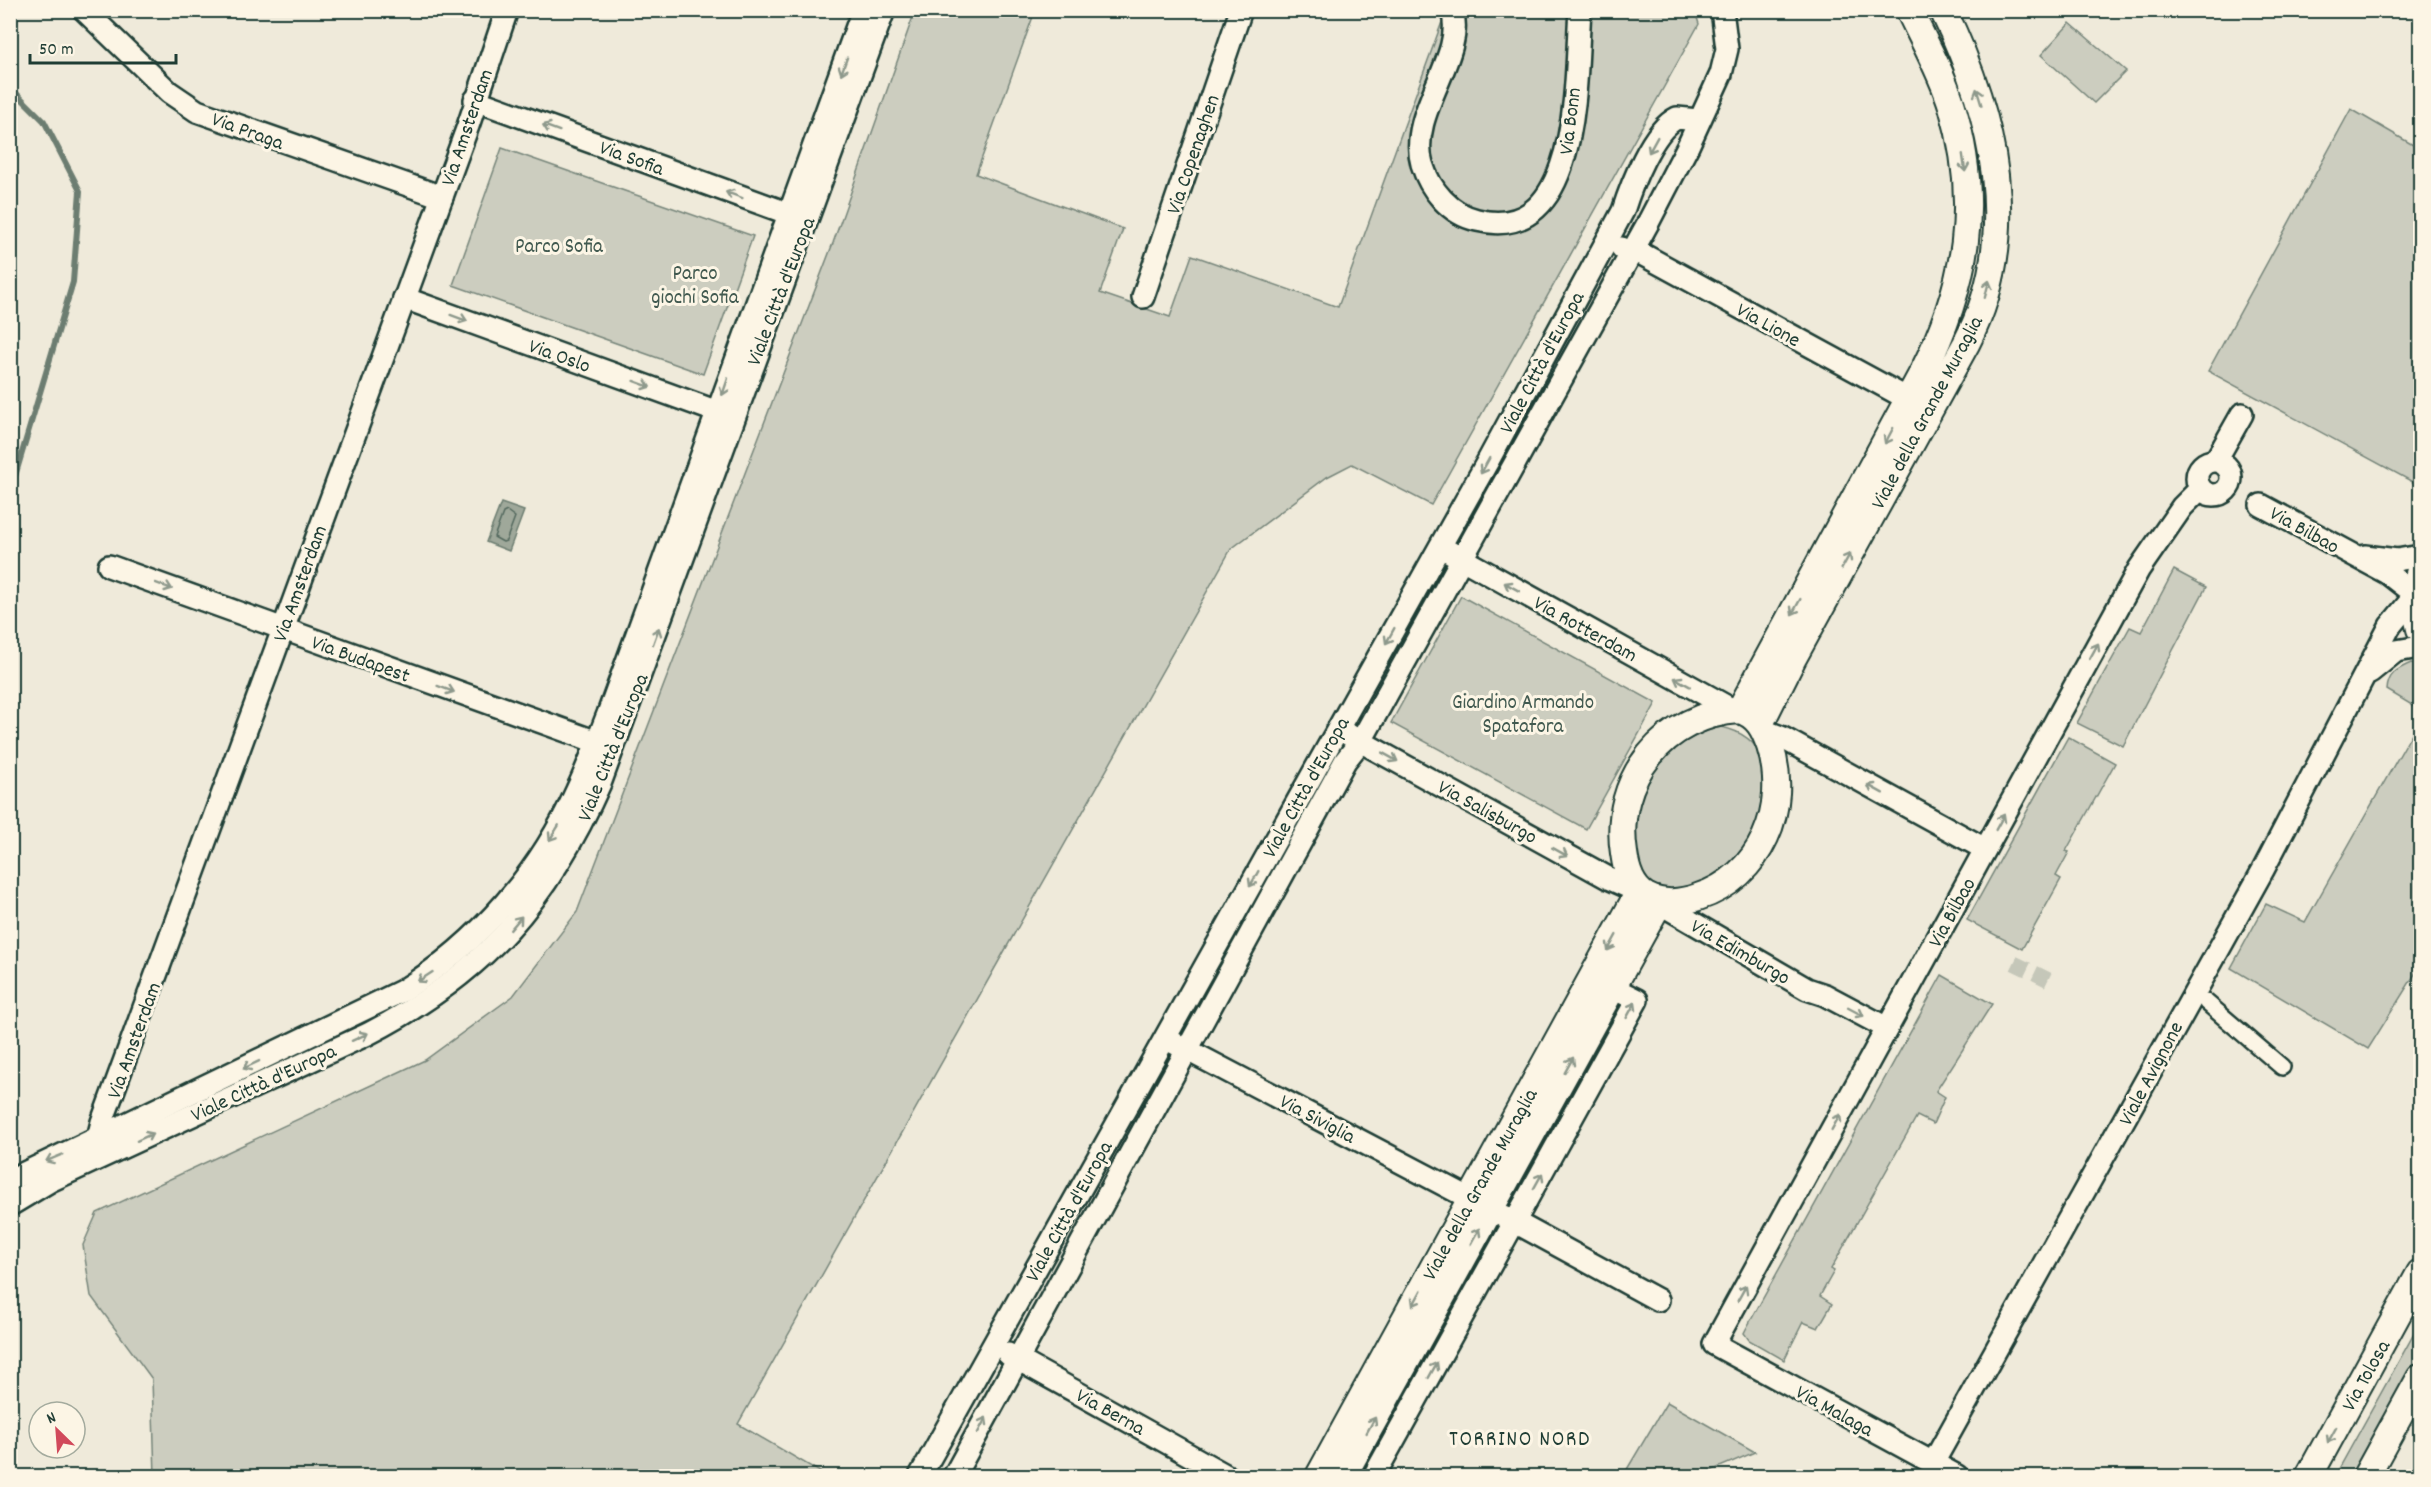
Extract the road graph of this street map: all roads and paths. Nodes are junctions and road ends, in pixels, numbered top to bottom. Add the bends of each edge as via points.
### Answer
1 (84, 10) edge
2 (507, 10) edge
3 (863, 10) edge
4 (884, 10) edge
5 (1241, 10) edge
6 (1452, 10) edge
7 (1580, 10) edge
8 (1722, 10) edge
9 (1909, 10) edge
10 (1943, 10) edge
11 (475, 100) junction
12 (1698, 120) junction
13 (442, 197) junction
14 (798, 217) junction
15 (1609, 236) junction
16 (1630, 255) junction
17 (1143, 297) dead end
18 (404, 298) junction
19 (1908, 399) junction
20 (725, 414) junction
21 (2242, 414) dead end
22 (2216, 460) junction
23 (2200, 489) junction
24 (2261, 505) dead end
25 (1440, 546) junction
26 (2349, 554) junction
27 (2421, 556) edge
28 (1461, 558) junction
29 (109, 566) dead end
30 (2421, 570) edge
31 (2413, 596) junction
32 (282, 629) junction
33 (2421, 629) edge
34 (2421, 647) edge
35 (2361, 681) junction
36 (1749, 719) junction
37 (1338, 729) junction
38 (1361, 741) junction
39 (605, 745) junction
40 (1985, 849) junction
41 (1649, 897) junction
42 (1611, 987) junction
43 (2206, 1002) dead end
44 (1887, 1028) junction
45 (1164, 1037) junction
46 (1186, 1049) junction
47 (2282, 1067) dead end
48 (102, 1147) junction
49 (10, 1180) edge
50 (1481, 1204) junction
51 (10, 1205) edge
52 (1516, 1222) junction
53 (2421, 1273) edge
54 (1658, 1300) dead end
55 (1714, 1344) joint
56 (993, 1347) junction
57 (1018, 1360) junction
58 (2421, 1378) edge
59 (1933, 1463) junction
60 (920, 1476) edge
61 (954, 1476) edge
62 (1227, 1476) edge
63 (1319, 1476) edge
64 (1343, 1476) edge
65 (1374, 1476) edge
66 (1957, 1476) edge
67 (2308, 1476) edge
68 (2366, 1476) edge

1 - 13 street, Via Praga via 169,92 197,111
2 - 11 street, Via Amsterdam
3 -> 14 street, Viale Città d'Europa
4 - 14 street, Viale Città d'Europa
5 - 17 street, Via Copenaghen
6 - 7 street, Via Bonn via 1455,24 1451,45 1420,133 1422,163 1434,189 1446,203 1472,219 1497,222 1517,218 1533,209 1561,170 1570,133
8 - 12 street, Viale Città d'Europa via 1726,56
9 -> 19 street, Viale della Grande Muraglia via 1952,106 1964,162 1967,202 1963,257 1952,307
36 -> 10 street, Viale della Grande Muraglia via 1792,658 1966,344 1986,292 1996,229 1994,160 1978,91
11 - 13 street, Via Amsterdam
14 -> 11 street, Via Sofia
12 -> 15 street, Viale Città d'Europa via 1677,118 1660,132
12 - 16 street, Viale Città d'Europa
13 - 18 street, Via Amsterdam
14 - 20 street, Viale Città d'Europa
15 - 16 street
15 -> 25 street, Viale Città d'Europa
16 - 19 street, Via Lione via 1640,253
16 - 28 street, Viale Città d'Europa
18 -> 20 street, Via Oslo
18 - 32 street, Via Amsterdam
19 -> 36 street, Viale della Grande Muraglia
20 - 39 street, Viale Città d'Europa via 650,652
21 - 22 street
22 - 23 street via 2199,470 2196,476
22 - 23 street via 2231,473 2229,487 2219,495 2205,494
40 -> 23 street, Via Bilbao via 2139,569 2171,522
24 - 26 street, Via Bilbao
25 - 28 street, Via Rotterdam
25 -> 37 street, Viale Città d'Europa
26 - 27 street, Via Bilbao via 2397,560
26 - 31 street, Via Bilbao via 2387,573
36 -> 28 street, Via Rotterdam
28 - 38 street, Viale Città d'Europa
29 -> 32 street, Via Budapest
30 - 31 street
31 - 33 street
31 - 35 street, Viale Avignone via 2390,626
32 -> 39 street, Via Budapest
32 - 48 street, Via Amsterdam
34 - 35 street, Viale Avignone via 2391,654
35 - 59 street, Viale Avignone via 2263,870
40 -> 36 street
36 - 41 street via 1708,716 1674,732 1647,757 1634,778 1624,804 1625,862
36 - 41 street via 1774,758 1778,787 1772,822 1760,848 1742,871 1720,887 1692,899
37 - 38 street, Via Salisburgo
37 -> 45 street, Viale Città d'Europa
38 -> 41 street, Via Salisburgo
38 - 46 street, Viale Città d'Europa via 1345,761
39 - 48 street, Viale Città d'Europa via 538,858 490,921 452,957 385,1001
40 - 44 street, Via Bilbao
41 - 42 street, Viale della Grande Muraglia
41 -> 44 street, Via Edimburgo via 1807,989
41 -> 50 street, Viale della Grande Muraglia
50 -> 42 street, Viale della Grande Muraglia
52 -> 42 street via 1637,1000
43 - 47 street
55 -> 44 street, Via Bilbao
45 - 46 street, Via Siviglia
45 - 56 street, Viale Città d'Europa
46 - 50 street, Via Siviglia
46 - 57 street, Viale Città d'Europa
48 -> 49 street, Viale Città d'Europa
48 - 51 street, Viale Città d'Europa
50 - 52 street, Via Siviglia
50 -> 63 street, Viale della Grande Muraglia
64 -> 50 street, Viale della Grande Muraglia
52 - 54 street, Via Siviglia
65 -> 52 street
53 -> 67 street, Via Tolosa
55 - 59 street, Via Malaga
56 - 57 street, Via Berna
56 - 60 street, Viale Città d'Europa
61 -> 57 street, Viale Città d'Europa
57 - 62 street, Via Berna
58 - 68 street
59 - 66 street, Via Malaga

